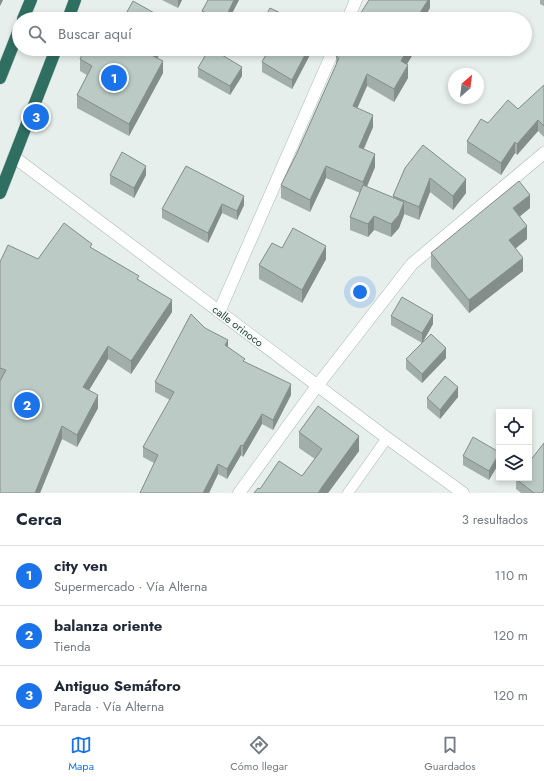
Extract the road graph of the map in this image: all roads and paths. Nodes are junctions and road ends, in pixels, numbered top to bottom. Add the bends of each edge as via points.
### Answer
1 (31, 0) edge
2 (75, 0) edge
3 (356, 0) edge
4 (26, 12) edge
5 (71, 12) edge
6 (351, 12) edge
7 (12, 48) edge
8 (53, 56) edge
9 (331, 56) edge
10 (0, 78) edge
11 (544, 153) edge
12 (14, 158) junction
13 (0, 193) edge
14 (218, 312) junction
15 (317, 386) junction
16 (387, 438) junction
17 (239, 493) edge
18 (348, 493) edge
19 (463, 493) edge

1 - 4 highway
2 - 5 highway
3 - 6 street
7 - 10 highway
8 - 12 highway
9 - 14 street
11 - 15 street via 412,264
12 - 13 highway
12 - 14 street, calle orinoco
14 - 15 street, calle orinoco
15 - 16 street, calle orinoco
15 - 17 street
16 - 18 lane
16 - 19 street, calle orinoco

